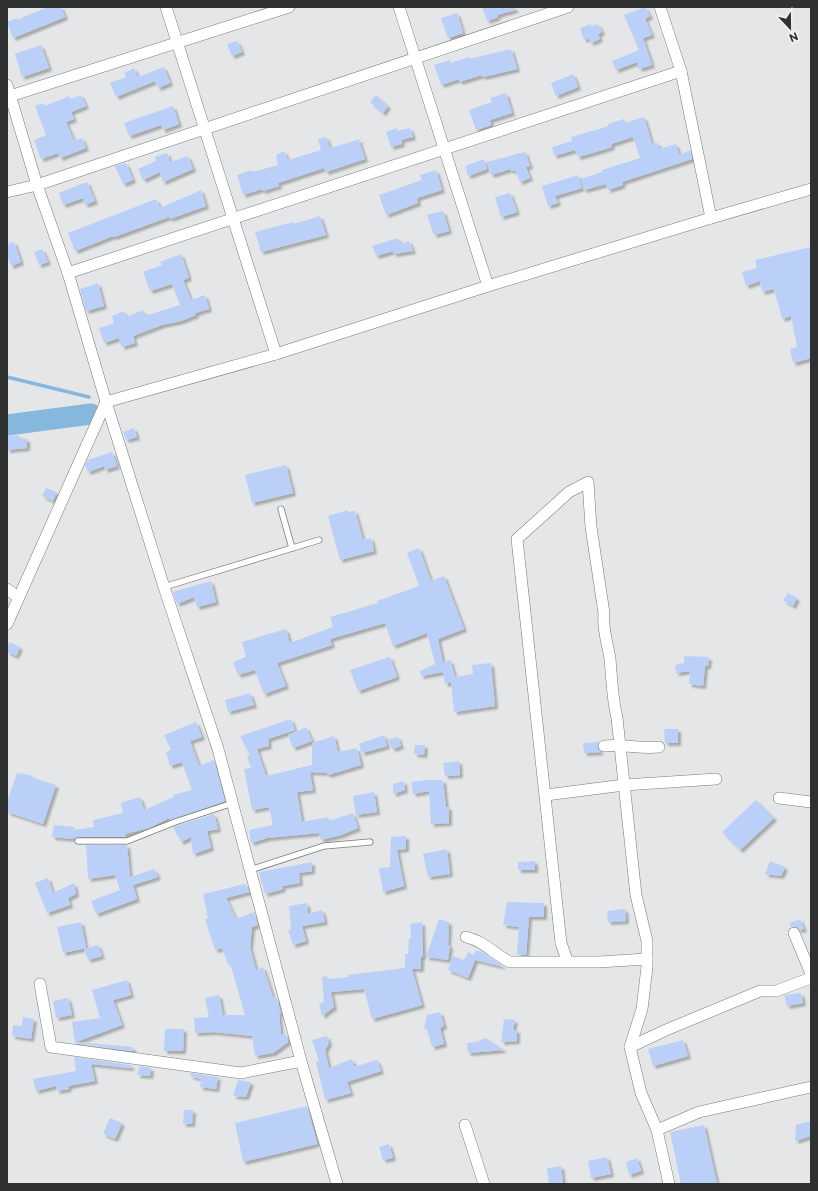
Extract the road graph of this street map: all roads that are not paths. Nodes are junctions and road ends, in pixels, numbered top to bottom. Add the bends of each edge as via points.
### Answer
1 (166, 7) edge
2 (289, 7) edge
3 (399, 7) edge
4 (568, 7) edge
5 (660, 7) edge
6 (177, 42) junction
7 (416, 58) junction
8 (681, 71) junction
9 (8, 93) edge
10 (205, 129) junction
11 (445, 150) junction
12 (37, 185) junction
13 (811, 190) edge
14 (7, 192) edge
15 (711, 218) junction
16 (234, 219) junction
17 (68, 273) junction
18 (488, 286) junction
19 (276, 354) junction
20 (106, 402) junction
21 (281, 509) dead end
22 (319, 540) dead end
23 (292, 548) junction
24 (164, 586) junction
25 (7, 589) edge
26 (18, 597) junction
27 (7, 624) edge
28 (619, 744) junction
29 (604, 746) dead end
30 (659, 748) dead end
31 (716, 779) dead end
32 (624, 785) junction
33 (546, 795) junction
34 (779, 798) dead end
35 (811, 802) edge
36 (233, 803) junction
37 (78, 841) dead end
38 (370, 842) dead end
39 (250, 870) junction
40 (794, 933) dead end
41 (466, 937) dead end
42 (647, 959) junction
43 (568, 960) junction
44 (811, 974) edge
45 (811, 978) edge
46 (40, 984) dead end
47 (630, 1047) junction
48 (301, 1061) junction
49 (811, 1087) edge
50 (466, 1125) dead end
51 (657, 1130) junction
52 (337, 1184) edge
53 (484, 1184) edge
54 (669, 1184) edge

1 - 6 street
2 - 6 street
3 - 7 street
4 - 7 street
5 - 8 street
6 - 9 street
6 - 10 street
7 - 10 street
7 - 11 street
8 - 11 street
8 - 15 street
9 - 12 street
10 - 12 street
10 - 16 street
11 - 16 street
11 - 18 street
12 - 14 street
12 - 17 street
13 - 15 street
15 - 18 street
16 - 17 street
16 - 19 street
17 - 20 street
18 - 19 street
19 - 20 street
20 - 24 street
20 - 26 street
21 - 23 lane
22 - 23 lane
23 - 24 lane
24 - 36 street via 218,749
25 - 26 street
26 - 27 street
28 - 29 street
28 - 30 street
28 - 32 street
28 - 33 street via 617,718 612,699 610,658 591,527 588,482 569,492 517,539
31 - 32 street
32 - 33 street
32 - 42 street via 636,895 647,940
33 - 43 street via 562,943
34 - 35 street
36 - 37 lane via 127,841
36 - 39 street
38 - 39 lane via 324,846
39 - 48 street
40 - 44 street
41 - 43 street via 478,940 510,962
42 - 43 street via 599,962
42 - 47 street via 642,1010
45 - 47 street via 776,991 760,991
46 - 48 street via 51,1047 240,1072
47 - 51 street via 641,1093
48 - 52 street
49 - 51 street via 699,1112
50 - 53 street
51 - 54 street

